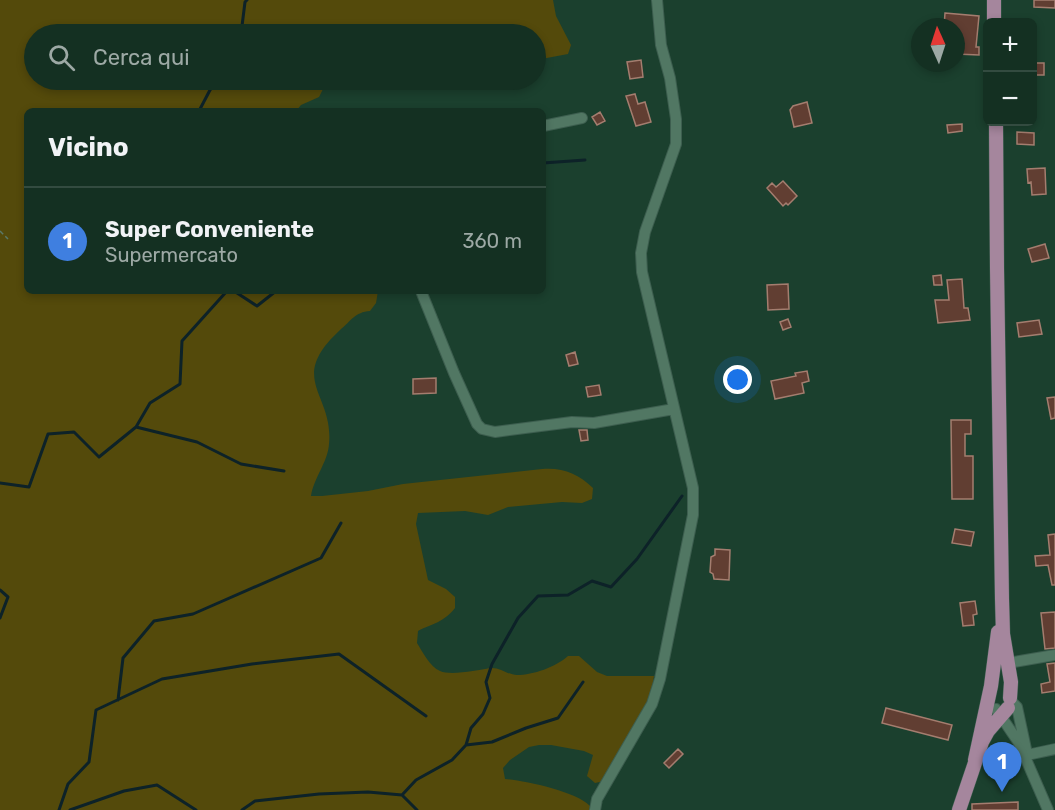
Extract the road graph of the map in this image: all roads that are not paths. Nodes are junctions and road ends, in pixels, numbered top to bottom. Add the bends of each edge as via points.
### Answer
1 (657, 0) edge
2 (994, 0) edge
3 (994, 18) edge
4 (582, 118) dead end
5 (546, 125) edge
6 (996, 126) edge
7 (422, 294) edge
8 (674, 409) junction
9 (1002, 599) junction
10 (1055, 655) edge
11 (1008, 663) junction
12 (1001, 705) junction
13 (1055, 749) edge
14 (1028, 759) junction
15 (975, 760) junction
16 (595, 810) edge
17 (959, 810) edge
18 (1048, 810) edge

1 - 8 street via 661,45 676,118 676,144 641,253
2 - 3 main road
4 - 5 street
6 - 9 main road
7 - 8 street via 482,429 495,432 594,423
8 - 16 street via 693,488 693,515 652,704 597,799
9 - 11 main road
9 - 12 main road
10 - 11 street
11 - 12 main road via 1011,682
12 - 14 street
12 - 14 street
12 - 15 main road
12 - 15 main road
13 - 14 street
14 - 18 street
15 - 17 main road

